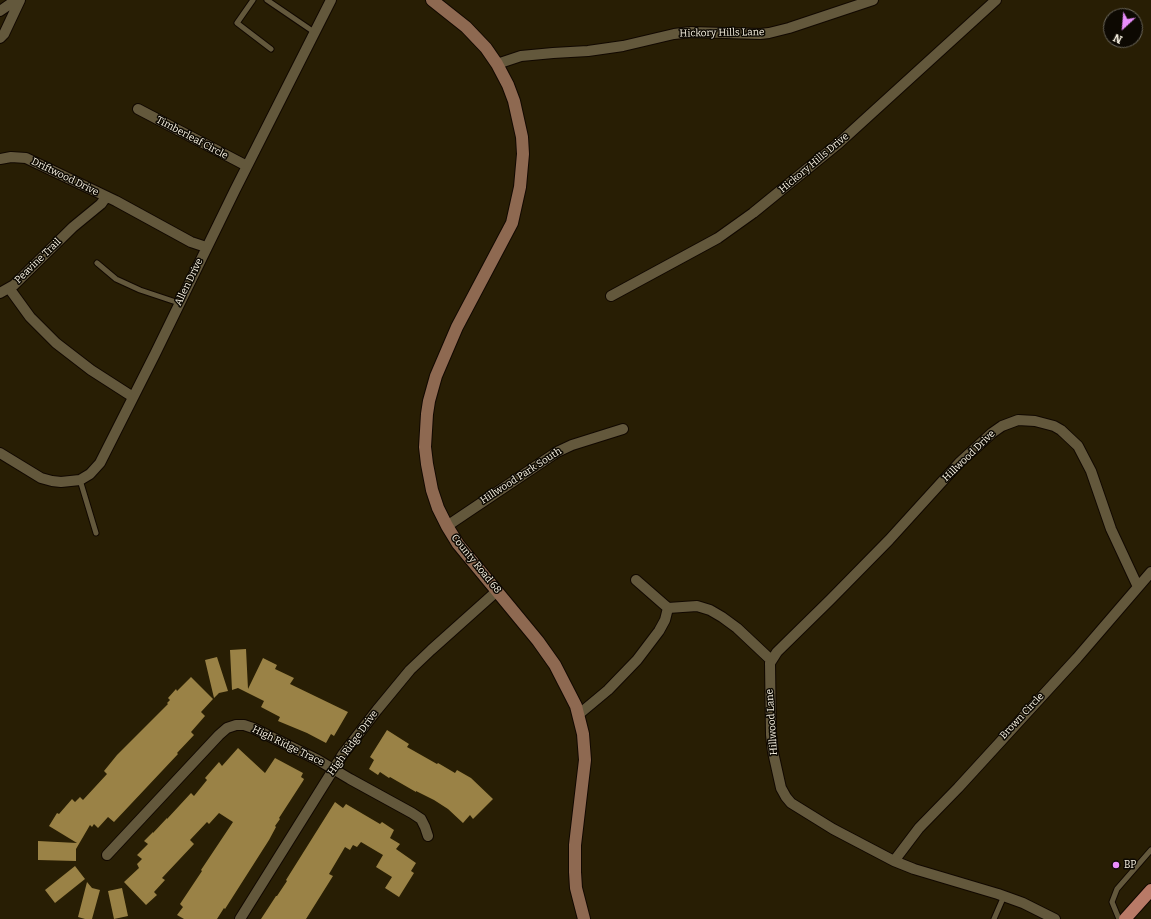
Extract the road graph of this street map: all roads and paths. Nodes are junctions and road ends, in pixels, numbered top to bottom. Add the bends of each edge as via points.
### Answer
1 (16, 0) edge
2 (20, 0) edge
3 (252, 0) edge
4 (267, 0) edge
5 (331, 0) edge
6 (432, 0) edge
7 (873, 0) edge
8 (996, 0) edge
9 (0, 11) edge
10 (314, 32) junction
11 (0, 38) edge
12 (271, 49) dead end
13 (497, 64) junction
14 (138, 109) dead end
15 (0, 159) edge
16 (247, 166) junction
17 (106, 197) junction
18 (206, 247) junction
19 (97, 263) dead end
20 (4, 291) edge
21 (610, 296) dead end
22 (179, 303) junction
23 (133, 397) junction
24 (623, 429) dead end
25 (0, 453) edge
26 (80, 480) junction
27 (447, 526) junction
28 (96, 533) dead end
29 (1151, 572) edge
30 (636, 580) dead end
31 (1138, 587) junction
32 (497, 591) junction
33 (668, 608) junction
34 (771, 660) junction
35 (578, 715) junction
36 (334, 769) junction
37 (428, 836) dead end
38 (1151, 850) edge
39 (107, 856) dead end
40 (894, 861) junction
41 (1151, 890) edge
42 (1004, 896) junction
43 (240, 919) edge
44 (584, 919) edge
45 (994, 919) edge
46 (1055, 919) edge
47 (1119, 919) edge
48 (1125, 919) edge

1 - 9 street
2 - 11 street
3 - 12 lane via 237,23
4 - 10 lane
5 - 10 street, Allen Drive
6 - 13 street, County Road 68 via 466,27
7 - 13 street, Hickory Hills Lane via 769,33 680,33 623,46 521,56
8 - 21 street, Hickory Hills Drive via 839,143 753,213 718,238
10 - 16 street, Allen Drive
13 - 27 street, County Road 68 via 514,101 522,137 522,173 512,223 448,347 429,401 425,447 427,464 432,490
14 - 16 street, Timberleaf Circle
15 - 17 street, Driftwood Drive via 11,156 26,158
16 - 18 street, Allen Drive
17 - 18 street via 191,242
17 - 20 street, Peavine Trail
18 - 22 street, Allen Drive
19 - 22 lane via 116,279
20 - 23 street, Peavine Trail via 56,343 91,370
22 - 23 street, Allen Drive
23 - 26 street, Allen Drive via 100,463
24 - 27 street, Hillwood Park South via 557,452
25 - 26 street via 52,482
26 - 28 lane
27 - 32 street, County Road 68 via 466,555
29 - 31 street, Brown Circle
30 - 33 street
31 - 34 street, Hillwood Drive via 1111,529 1091,471 1078,446 1054,426 1018,420 992,433 959,463 894,535 776,652
31 - 40 street, Brown Circle via 1077,658 919,828
32 - 35 street, County Road 68 via 555,665
32 - 36 street, High Ridge Drive via 410,670
33 - 34 street via 697,606 710,610 737,628
33 - 35 street via 659,631 637,660 608,690
34 - 40 street, Hillwood Lane via 771,735 779,782 786,797 791,803 833,829
35 - 44 street, County Road 68 via 583,734 585,760 575,845 575,872 576,888
36 - 37 street, High Ridge Trace via 421,819
36 - 39 street, High Ridge Trace via 244,725 227,728
36 - 43 street, High Ridge Drive
38 - 47 lane via 1117,889 1112,902
40 - 42 street, Hillwood Lane
41 - 48 main road
42 - 45 lane
42 - 46 street, Hillwood Lane

